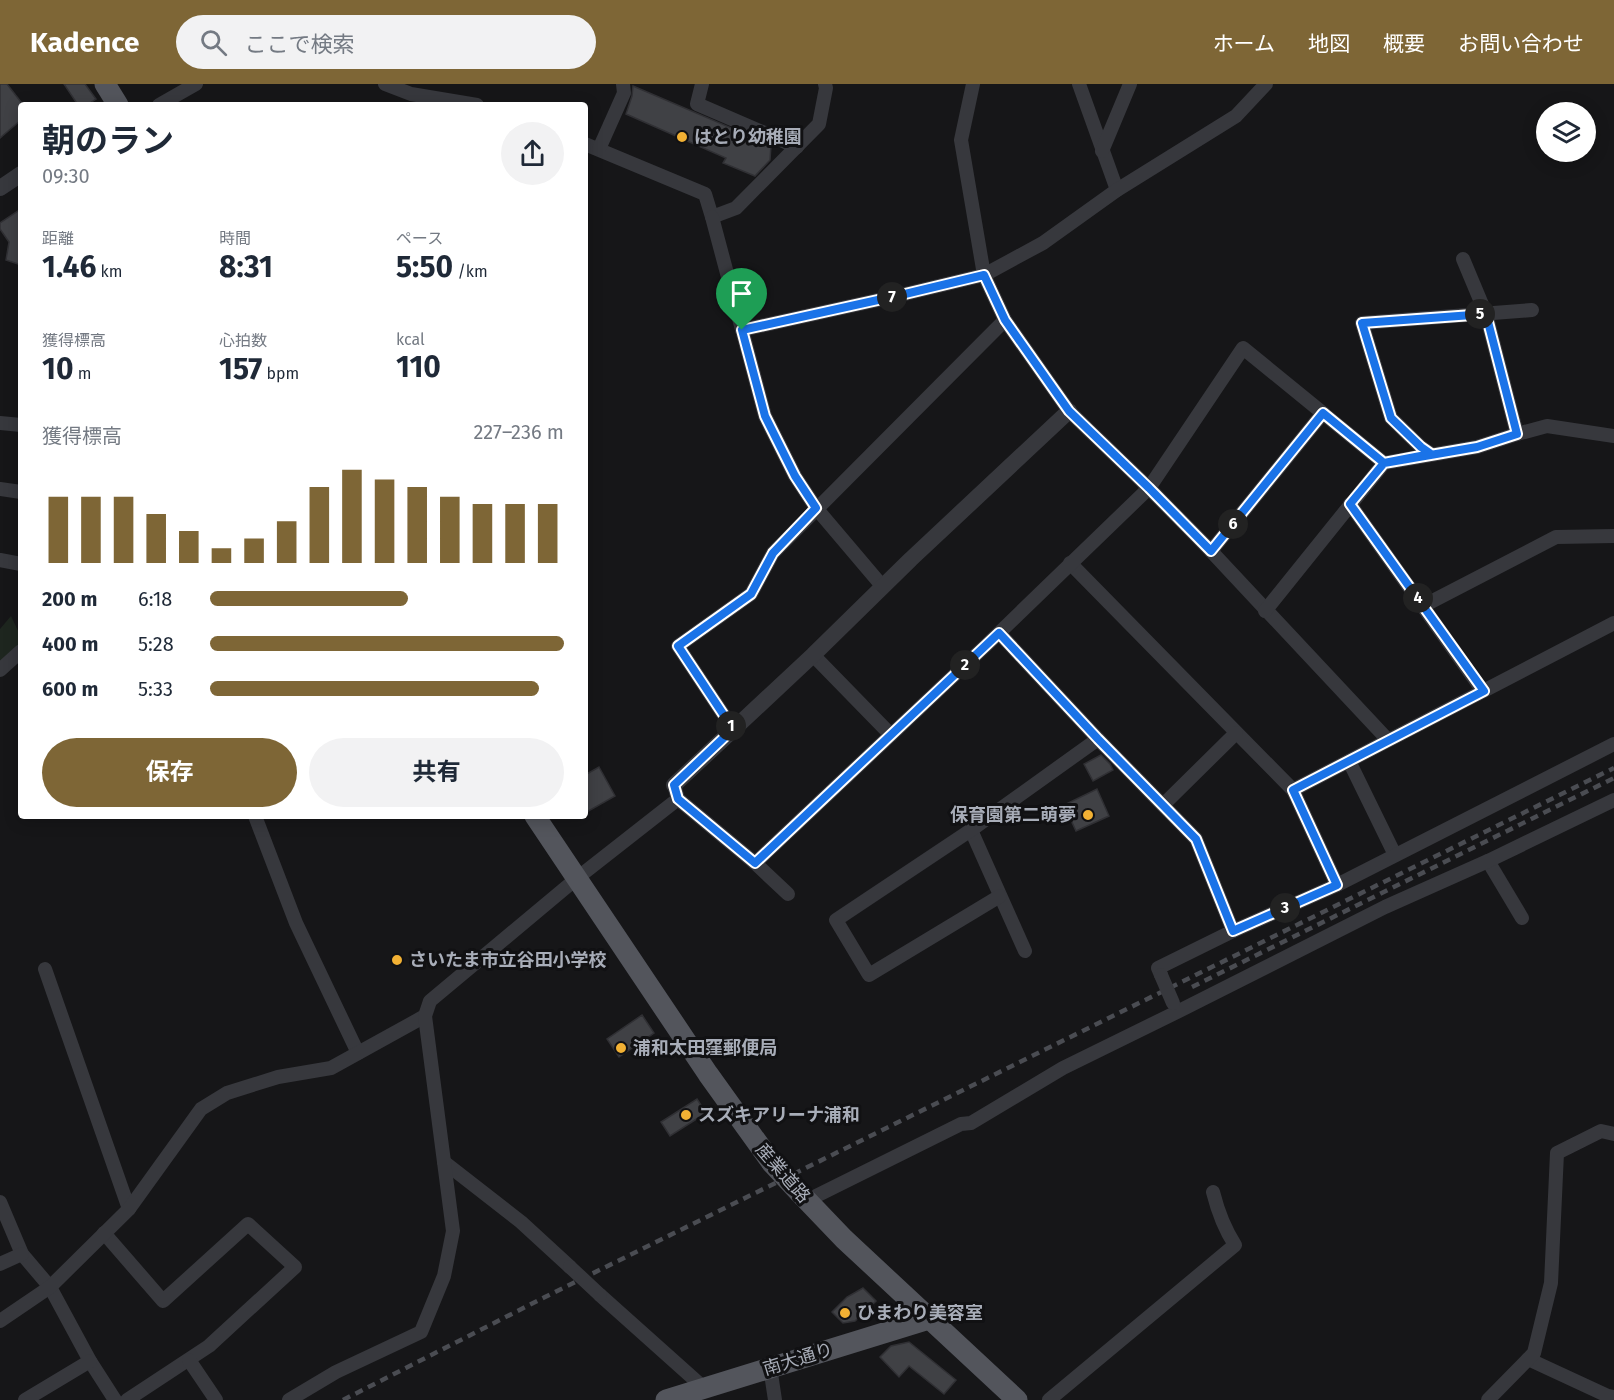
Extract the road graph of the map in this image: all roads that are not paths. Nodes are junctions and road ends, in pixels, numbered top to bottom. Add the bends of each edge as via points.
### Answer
1 (105, 84) edge
2 (196, 84) edge
3 (385, 84) edge
4 (623, 84) edge
5 (702, 84) edge
6 (825, 84) edge
7 (973, 84) edge
8 (1079, 84) edge
9 (1130, 84) edge
10 (1266, 84) edge
11 (116, 102) edge
12 (164, 102) edge
13 (456, 102) edge
14 (588, 145) edge
15 (796, 147) junction
16 (599, 149) junction
17 (1102, 151) junction
18 (18, 176) edge
19 (0, 188) edge
20 (1117, 190) junction
21 (712, 217) junction
22 (1463, 259) dead end
23 (984, 275) junction
24 (1532, 310) dead end
25 (1486, 314) junction
26 (1005, 320) junction
27 (742, 330) junction
28 (1069, 411) junction
29 (1323, 413) junction
30 (0, 423) edge
31 (18, 425) edge
32 (1517, 434) junction
33 (1614, 436) edge
34 (1431, 454) junction
35 (1384, 463) junction
36 (1149, 488) junction
37 (0, 489) edge
38 (18, 492) edge
39 (1350, 504) junction
40 (816, 508) junction
41 (1614, 536) edge
42 (1211, 551) junction
43 (0, 560) edge
44 (18, 563) edge
45 (1070, 563) junction
46 (883, 587) junction
47 (1423, 606) junction
48 (1265, 610) junction
49 (1614, 623) edge
50 (999, 633) junction
51 (18, 654) edge
52 (813, 655) junction
53 (0, 670) edge
54 (1484, 691) junction
55 (733, 729) junction
56 (1236, 734) junction
57 (891, 735) junction
58 (1098, 739) junction
59 (1389, 741) junction
60 (1614, 744) edge
61 (1348, 761) junction
62 (1293, 790) junction
63 (676, 792) junction
64 (1614, 800) edge
65 (1163, 805) junction
66 (256, 819) edge
67 (537, 819) edge
68 (971, 830) junction
69 (1395, 855) junction
70 (1488, 861) junction
71 (755, 863) junction
72 (576, 879) junction
73 (1337, 885) junction
74 (788, 894) dead end
75 (1000, 896) junction
76 (1522, 918) dead end
77 (1233, 931) junction
78 (1025, 951) dead end
79 (45, 969) dead end
80 (1175, 1007) junction
81 (425, 1016) junction
82 (358, 1053) junction
83 (1614, 1134) edge
84 (444, 1162) junction
85 (1213, 1192) dead end
86 (802, 1197) junction
87 (0, 1202) edge
88 (129, 1209) junction
89 (104, 1233) junction
90 (22, 1254) junction
91 (0, 1264) edge
92 (51, 1287) junction
93 (929, 1319) junction
94 (0, 1321) edge
95 (1528, 1359) junction
96 (189, 1360) junction
97 (90, 1361) junction
98 (770, 1368) junction
99 (704, 1388) junction
100 (1614, 1396) edge
101 (25, 1400) edge
102 (115, 1400) edge
103 (127, 1400) edge
104 (216, 1400) edge
105 (289, 1400) edge
106 (666, 1400) edge
107 (775, 1400) edge
108 (1017, 1400) edge
109 (1049, 1400) edge
110 (1488, 1400) edge

1 - 11 main road
2 - 12 street
3 - 13 street via 411,94
4 - 16 street via 624,93
5 - 15 street via 697,104
6 - 15 street via 819,124
7 - 23 street via 961,140
8 - 17 street
9 - 17 street
10 - 20 street via 1236,117
14 - 16 street
15 - 21 street via 736,208
16 - 21 street via 705,194
17 - 20 street
18 - 19 street
20 - 23 street via 1043,243
21 - 27 street
22 - 25 street
23 - 26 street
23 - 27 street
24 - 25 street
25 - 32 street
25 - 34 street via 1362,323 1391,418
26 - 28 street
26 - 40 street
27 - 40 street via 765,416
28 - 36 street
28 - 46 street
29 - 35 street
29 - 36 street via 1243,348
29 - 42 street
30 - 31 street
32 - 33 street via 1547,426
32 - 34 street via 1477,447
34 - 35 street
35 - 39 street
36 - 42 street
36 - 45 street
37 - 38 street
39 - 47 street
39 - 48 street
40 - 46 street
40 - 55 street via 773,553 751,594 678,646
41 - 47 street via 1556,537
42 - 48 street
43 - 44 street
45 - 50 street
45 - 56 street
46 - 52 street
47 - 54 street
48 - 59 street
49 - 54 street
50 - 57 street
50 - 58 street
51 - 53 street
52 - 55 street
52 - 57 street
54 - 59 street
55 - 63 street
56 - 62 street
56 - 65 street
57 - 71 street
58 - 65 street
58 - 68 street
59 - 61 street
60 - 69 street
61 - 62 street
61 - 69 street
62 - 73 street
63 - 71 street
63 - 72 street
64 - 70 street
65 - 77 street via 1196,839
66 - 82 street via 296,923
67 - 72 main road, 産業道路
68 - 75 street
68 - 75 street via 836,920 869,975
69 - 73 street
70 - 76 street
70 - 80 street
71 - 74 street
72 - 81 street via 430,1001
72 - 86 main road, 産業道路, bridge via 708,1074 772,1163
73 - 77 street
75 - 78 street
77 - 80 street, bridge via 1158,968
79 - 88 street
80 - 86 street via 971,1123 961,1124
81 - 82 street
81 - 84 street
82 - 88 street via 331,1068 278,1077 227,1093 201,1109
83 - 95 street via 1601,1131 1557,1153 1551,1282 1534,1353
84 - 99 street, bridge via 521,1222
84 - 105 street via 453,1231 444,1276 421,1332 336,1372
85 - 109 street via 1218,1215 1234,1245
86 - 93 main road, 産業道路
87 - 90 street
88 - 89 street
89 - 92 street
89 - 96 street via 163,1301 248,1224 295,1267
90 - 91 street
90 - 92 street
92 - 94 street
92 - 97 street
93 - 98 main road, 南大通り
93 - 108 main road, 産業道路
95 - 100 street
95 - 110 street
96 - 103 street
96 - 104 street
97 - 101 street
97 - 102 street
98 - 99 main road, 南大通り
98 - 107 street
99 - 106 main road, 南大通り

